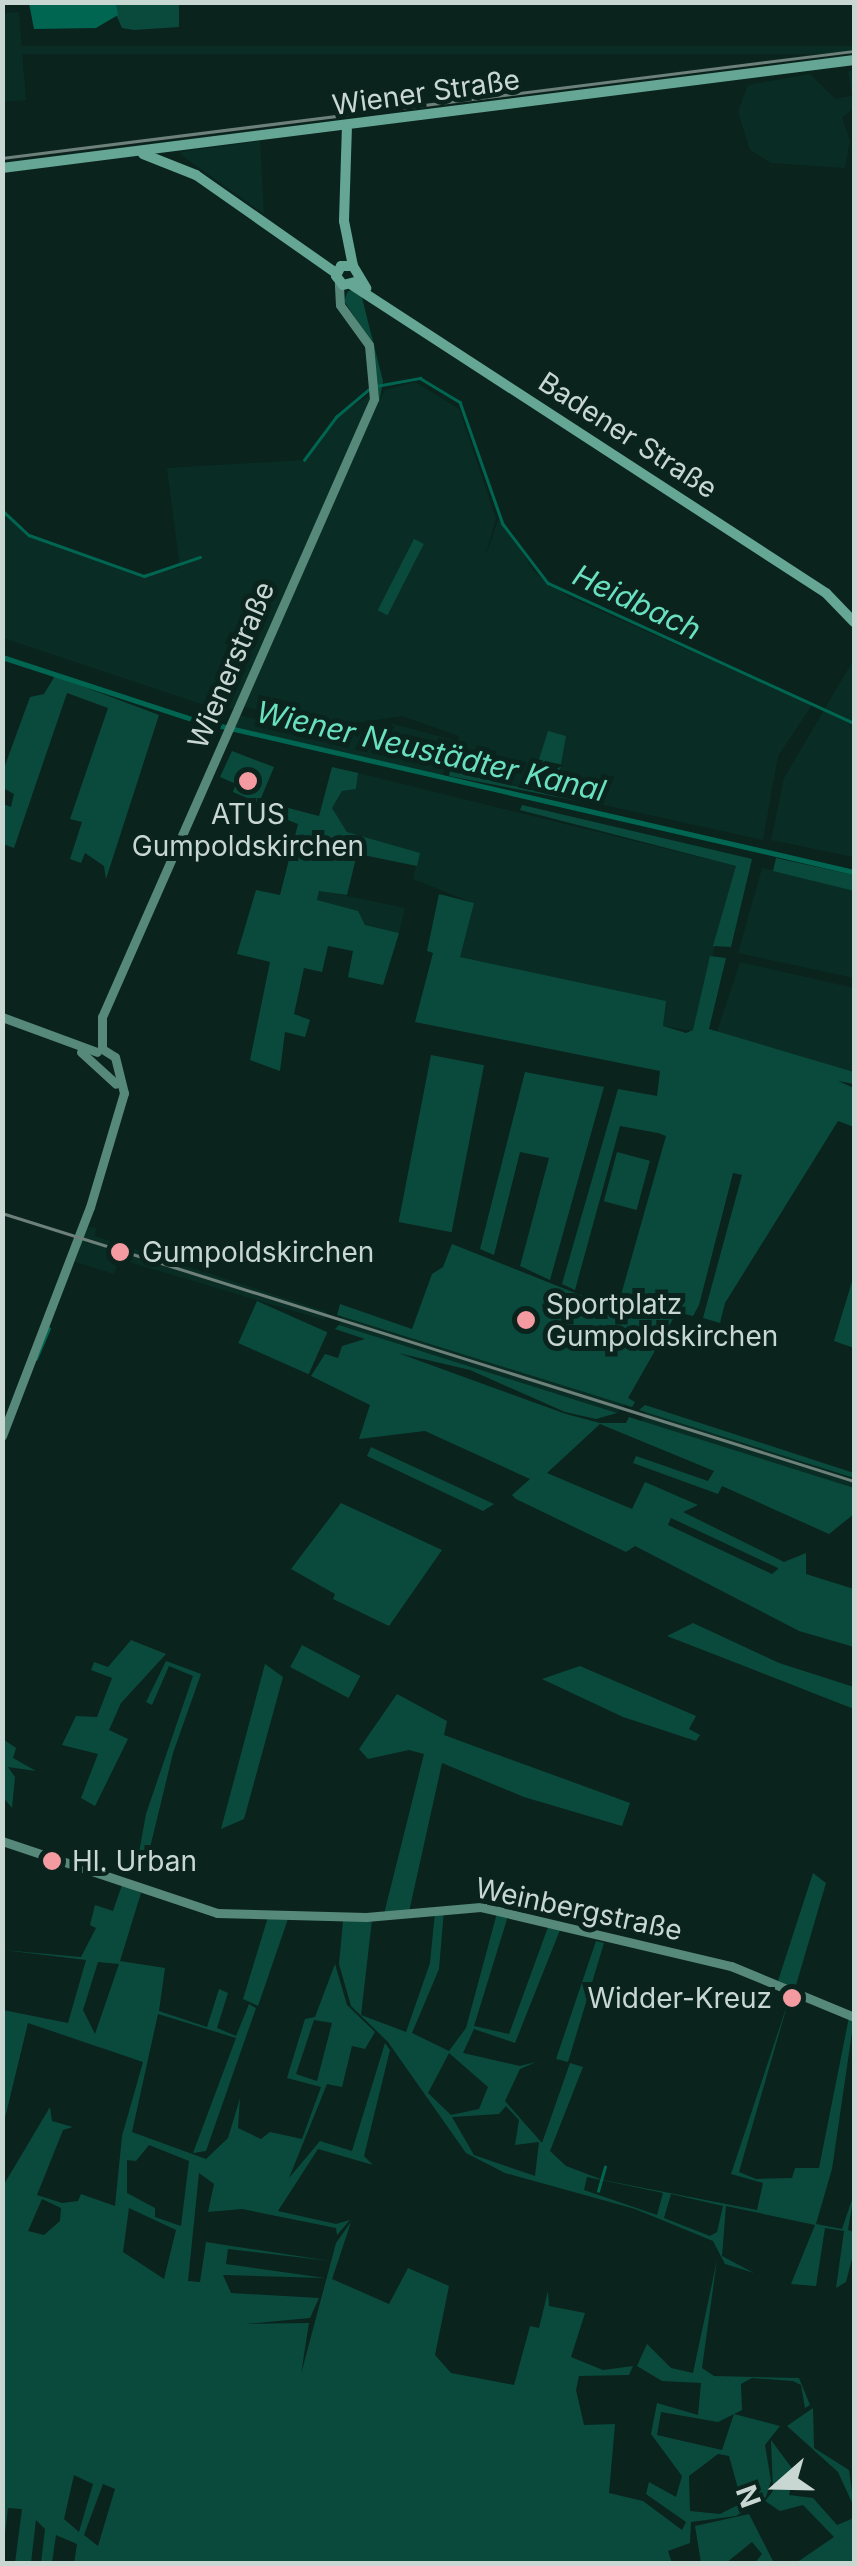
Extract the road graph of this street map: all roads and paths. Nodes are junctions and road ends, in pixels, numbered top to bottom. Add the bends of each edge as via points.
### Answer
1 (854, 60) edge
2 (347, 125) junction
3 (172, 147) junction
4 (135, 152) junction
5 (2, 168) edge
6 (196, 175) junction
7 (346, 275) junction
8 (854, 622) edge
9 (2, 1017) edge
10 (99, 1054) junction
11 (112, 1072) junction
12 (2, 1436) edge
13 (2, 1841) edge
14 (854, 2017) edge

1 - 2 main road, Wiener Straße
2 - 3 main road, Wiener Straße
2 - 7 main road via 344,222 353,246
3 - 4 main road, Wiener Straße
3 - 6 main road
4 - 5 main road, Wiener Straße
4 - 6 main road
6 - 7 main road
7 - 8 main road, Badener Straße via 826,593
7 - 10 street, Wienerstraße via 340,305 366,337 376,388 102,1017
9 - 10 street
10 - 11 street
10 - 11 street via 114,1057
11 - 12 street via 122,1099 90,1207
13 - 14 street, Weinbergstraße via 224,1914 377,1917 480,1906 732,1966

